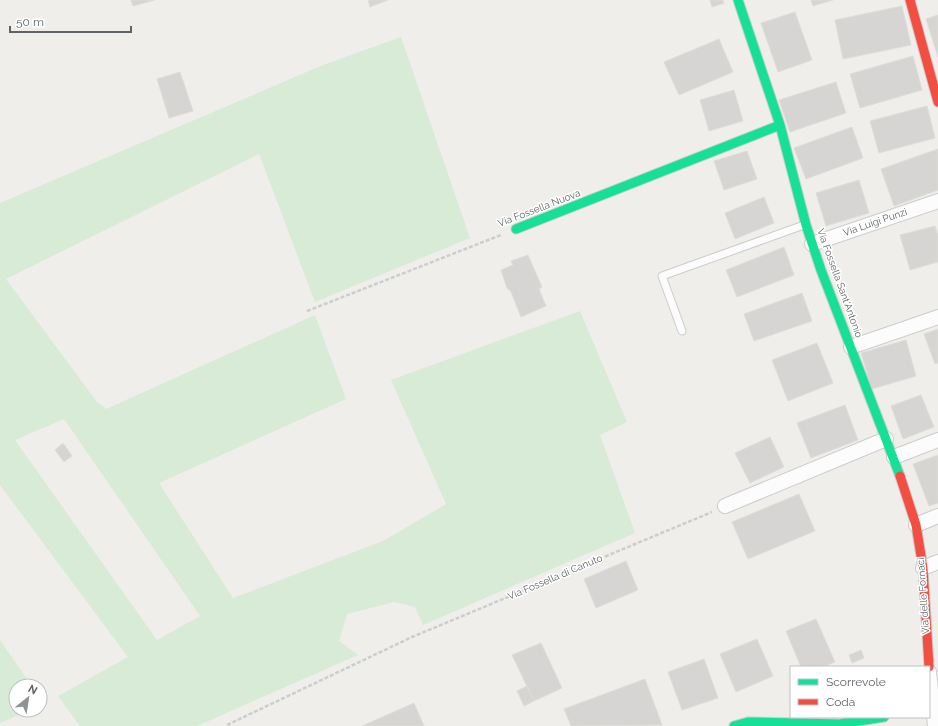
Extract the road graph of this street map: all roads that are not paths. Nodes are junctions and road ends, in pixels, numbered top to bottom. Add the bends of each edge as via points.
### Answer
1 (738, 0) edge
2 (910, 0) edge
3 (938, 102) edge
4 (780, 125) junction
5 (938, 201) edge
6 (806, 225) junction
7 (516, 229) road end
8 (812, 244) junction
9 (938, 317) edge
10 (682, 331) dead end
11 (852, 347) junction
12 (886, 439) junction
13 (938, 440) edge
14 (894, 458) junction
15 (725, 506) road end
16 (938, 516) edge
17 (916, 525) junction
18 (938, 562) edge
19 (923, 568) junction
20 (929, 666) edge
21 (930, 703) edge
22 (878, 718) edge
23 (734, 726) edge
24 (935, 726) edge

1 - 4 street, Via Fossella Sant'Antonio
2 - 3 street
4 - 6 street, Via Fossella Sant'Antonio
4 - 7 street, Via Fossella Nuova
5 - 8 street, Via Luigi Punzi
6 - 8 street, Via Fossella Sant'Antonio
6 - 10 lane via 662,276
8 - 11 street, Via Fossella Sant'Antonio
9 - 11 street
11 - 12 street, Via Fossella Sant'Antonio
12 - 14 street, Via Fossella Sant'Antonio
12 - 15 street
13 - 14 street
14 - 17 street, Via Fossella Sant'Antonio
16 - 17 street
17 - 19 street, Via delle Fornaci
18 - 19 street
19 - 20 street, Via delle Fornaci
21 - 24 street
22 - 23 street via 840,724 748,722

